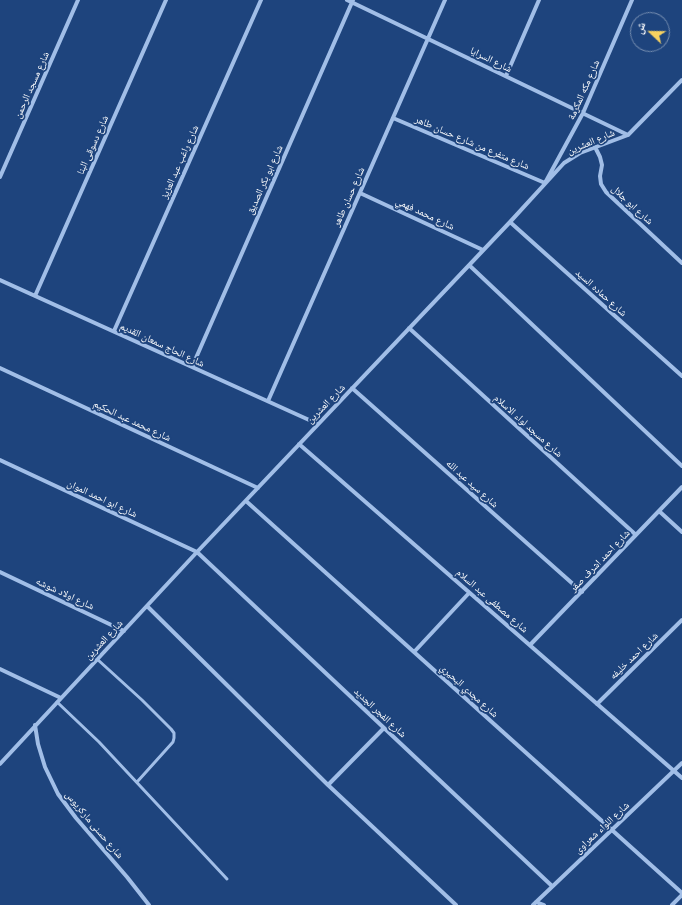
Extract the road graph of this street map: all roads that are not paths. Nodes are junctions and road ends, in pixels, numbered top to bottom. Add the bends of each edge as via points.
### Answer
1 (78, 0) edge
2 (166, 0) edge
3 (261, 0) edge
4 (445, 0) edge
5 (538, 0) edge
6 (632, 0) edge
7 (351, 1) edge
8 (428, 39) junction
9 (506, 76) junction
10 (682, 80) edge
11 (583, 113) junction
12 (393, 118) junction
13 (628, 135) junction
14 (595, 147) junction
15 (0, 177) edge
16 (546, 183) junction
17 (360, 193) junction
18 (510, 222) junction
19 (483, 250) junction
20 (682, 262) edge
21 (469, 265) junction
22 (0, 280) edge
23 (35, 296) junction
24 (409, 328) junction
25 (114, 331) junction
26 (192, 367) junction
27 (0, 368) edge
28 (682, 376) edge
29 (352, 388) junction
30 (268, 401) junction
31 (318, 424) junction
32 (299, 444) junction
33 (0, 460) edge
34 (682, 466) edge
35 (682, 487) edge
36 (258, 488) junction
37 (246, 501) junction
38 (659, 511) junction
39 (682, 532) edge
40 (636, 535) junction
41 (197, 552) junction
42 (0, 572) edge
43 (582, 592) junction
44 (469, 593) junction
45 (147, 606) junction
46 (682, 620) edge
47 (124, 631) junction
48 (530, 645) junction
49 (414, 652) junction
50 (98, 659) junction
51 (0, 669) edge
52 (59, 700) junction
53 (597, 704) junction
54 (35, 725) junction
55 (384, 728) junction
56 (682, 763) edge
57 (0, 764) edge
58 (674, 771) junction
59 (682, 778) edge
60 (137, 782) junction
61 (328, 785) junction
62 (612, 830) junction
63 (227, 879) dead end
64 (552, 886) junction
65 (682, 894) edge
66 (534, 904) edge
67 (149, 905) edge
68 (456, 905) edge
69 (544, 905) edge
70 (672, 905) edge

1 - 15 street, شارع مسجد الرحمن
2 - 23 street, شارع دسوقى البنا
3 - 25 street, شارع راغب عبد العزيز
4 - 8 street, شارع حسان طاهر
5 - 9 street
6 - 11 street, شارع مكه المكرمة
7 - 8 street, شارع السرايا
7 - 26 street, شارع ابو بكر الصديق
8 - 9 street, شارع السرايا
8 - 12 street, شارع حسان طاهر
9 - 11 street, شارع السرايا
10 - 13 street, شارع العشرين
11 - 13 street, شارع السرايا
11 - 16 street, شارع مكه المكرمة
12 - 16 street, شارع متفرع من شارع حسان طاهر
12 - 17 street, شارع حسان طاهر
13 - 14 street, شارع العشرين
14 - 16 street, شارع العشرين via 564,163
14 - 20 street, شارع ابو جلال via 602,165 601,184 606,192
16 - 18 street, شارع العشرين
17 - 19 street, شارع محمد فهمي
17 - 30 street, شارع حسان طاهر
18 - 19 street, شارع العشرين
18 - 28 street, شارع حماده السيد
19 - 21 street, شارع العشرين
21 - 24 street, شارع العشرين
21 - 34 street
22 - 23 street, شارع الحاج سمعان القديم
23 - 25 street, شارع الحاج سمعان القديم
24 - 29 street, شارع العشرين
24 - 40 street, شارع مسجد لواء الاسلام
25 - 26 street, شارع الحاج سمعان القديم
26 - 30 street, شارع الحاج سمعان القديم
27 - 36 street, شارع محمد عبد الحكيم
29 - 31 street, شارع العشرين
29 - 43 street, شارع سيد عبد الله
30 - 31 street, شارع الحاج سمعان القديم
31 - 32 street, شارع العشرين
32 - 36 street, شارع العشرين
32 - 44 street, شارع مصطفى عبد السلام
33 - 41 street, شارع ابو احمد الموان
35 - 38 street, شارع احمد اشرف صقر
36 - 37 street, شارع العشرين
37 - 41 street, شارع العشرين
37 - 49 street, شارع مجدي البحيري
38 - 39 street
38 - 40 street, شارع احمد اشرف صقر
40 - 43 street, شارع احمد اشرف صقر
41 - 45 street, شارع العشرين
41 - 55 street, شارع الفجر الجديد
42 - 47 street, شارع اولاد شوشه
43 - 48 street, شارع احمد اشرف صقر
44 - 48 street, شارع مصطفى عبد السلام
44 - 49 street
45 - 47 street, شارع العشرين
45 - 61 street
46 - 53 street, شارع احمد خليفه
47 - 50 street, شارع العشرين
48 - 53 street, شارع مصطفى عبد السلام
49 - 62 street, شارع مجدي البحيري
50 - 52 street, شارع العشرين
50 - 60 lane via 174,733 173,742
51 - 52 street
52 - 54 street, شارع العشرين
52 - 60 lane
53 - 58 street, شارع مصطفى عبد السلام
54 - 57 street, شارع العشرين
54 - 67 street, شارع حسنى ماركريوس via 38,744 58,794
55 - 61 street
55 - 64 street, شارع الفجر الجديد
56 - 58 street, شارع اللواء شعراوى
58 - 59 street, شارع مصطفى عبد السلام
58 - 62 street, شارع اللواء شعراوى
60 - 63 lane
61 - 68 street
62 - 64 street, شارع اللواء شعراوى
62 - 65 street, شارع مجدي البحيري
64 - 66 street, شارع اللواء شعراوى
65 - 70 street
66 - 69 street

